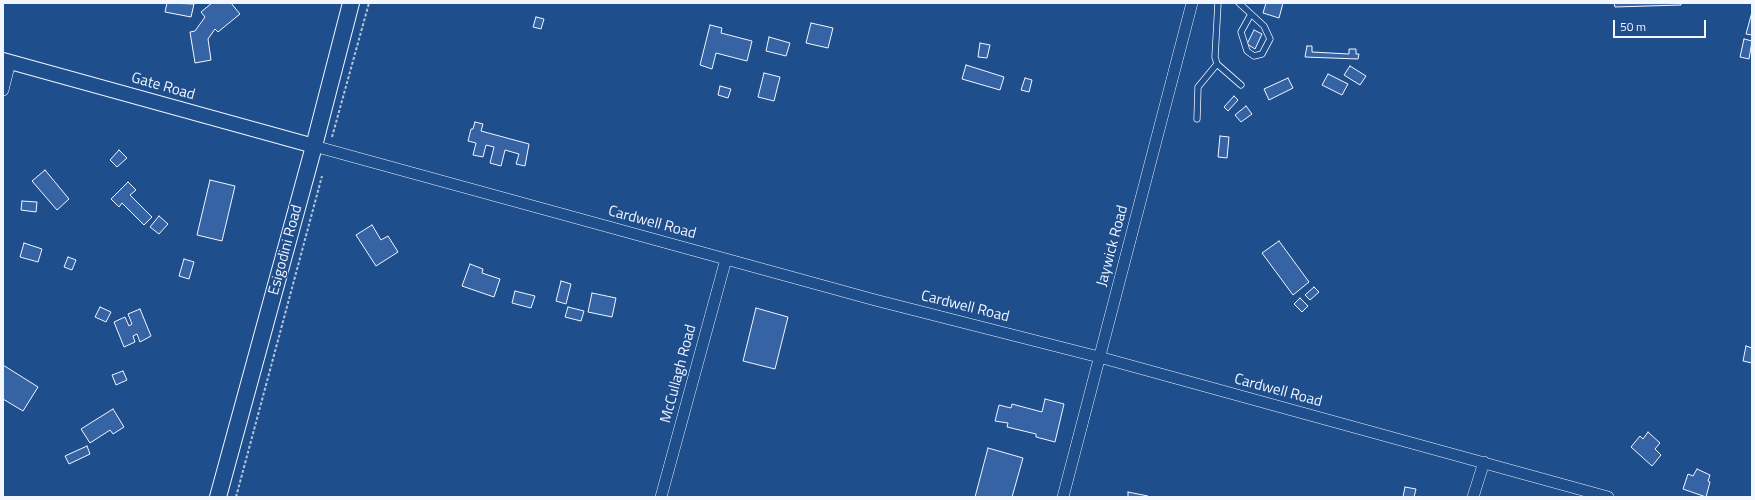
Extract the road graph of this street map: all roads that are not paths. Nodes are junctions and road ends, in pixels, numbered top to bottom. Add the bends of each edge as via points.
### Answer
1 (351, 3) edge
2 (1192, 3) edge
3 (1218, 3) edge
4 (1239, 3) edge
5 (1251, 14) junction
6 (6, 61) edge
7 (1217, 64) junction
8 (1241, 85) dead end
9 (3, 90) edge
10 (1197, 119) dead end
11 (321, 148) junction
12 (726, 259) junction
13 (1099, 357) junction
14 (1484, 462) junction
15 (218, 497) edge
16 (661, 497) edge
17 (1063, 497) edge
18 (1474, 497) edge
19 (1608, 497) edge

1 - 11 main road, Esigodini Road
2 - 13 street, Jaywick Road
3 - 7 lane via 1215,57
4 - 5 lane
5 - 5 lane via 1264,26 1270,39 1262,54 1254,56 1247,51 1241,32
6 - 9 street
6 - 11 street, Gate Road
7 - 8 lane
7 - 10 lane via 1198,88
11 - 12 street, Cardwell Road
11 - 15 main road, Esigodini Road
12 - 13 street, Cardwell Road
12 - 16 street, McCullagh Road
13 - 14 street, Cardwell Road
13 - 17 street, Jaywick Road
14 - 18 street
14 - 19 street, Cardwell Road

